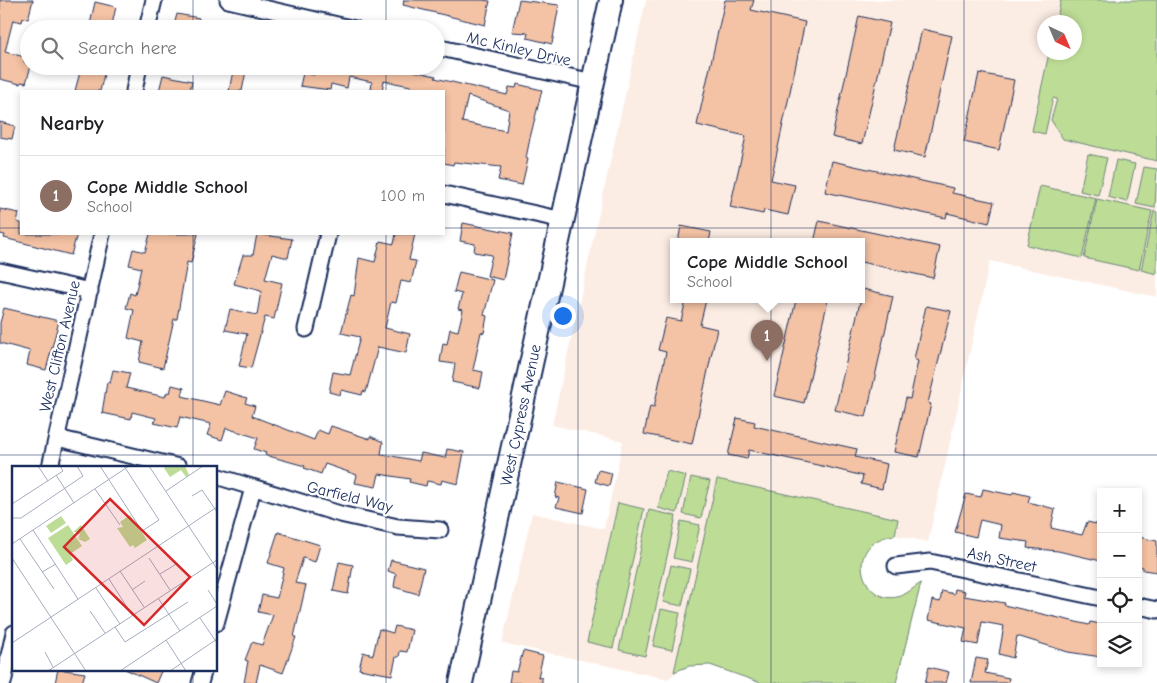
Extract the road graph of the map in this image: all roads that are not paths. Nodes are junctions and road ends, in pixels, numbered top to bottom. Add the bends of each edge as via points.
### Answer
1 (154, 0) edge
2 (228, 0) edge
3 (611, 0) edge
4 (149, 20) edge
5 (316, 20) edge
6 (445, 49) edge
7 (137, 75) edge
8 (593, 82) junction
9 (134, 90) edge
10 (445, 194) edge
11 (563, 220) junction
12 (102, 235) edge
13 (328, 235) edge
14 (0, 271) edge
15 (90, 291) junction
16 (306, 329) dead end
17 (57, 438) junction
18 (50, 466) edge
19 (175, 466) edge
20 (218, 477) edge
21 (253, 488) junction
22 (440, 530) dead end
23 (896, 566) dead end
24 (1097, 597) edge
25 (1142, 607) edge
26 (1157, 610) edge
27 (218, 616) edge
28 (12, 641) edge
29 (204, 670) edge
30 (2, 683) edge
31 (200, 683) edge
32 (461, 683) edge

1 - 4 street
2 - 5 street
3 - 8 main road, West Cypress Avenue
6 - 8 street, Mc Kinley Drive
7 - 9 street
8 - 11 main road, West Cypress Avenue
10 - 11 street
11 - 32 main road, West Cypress Avenue
12 - 15 street, West Clifton Avenue
13 - 16 street
14 - 15 street
15 - 17 street, West Clifton Avenue
17 - 18 street, West Clifton Avenue
17 - 19 street
20 - 21 street, Garfield Way
21 - 22 street, Garfield Way via 398,527
21 - 27 street
23 - 24 street, Ash Street via 930,562
25 - 26 street
28 - 30 street
29 - 31 street

